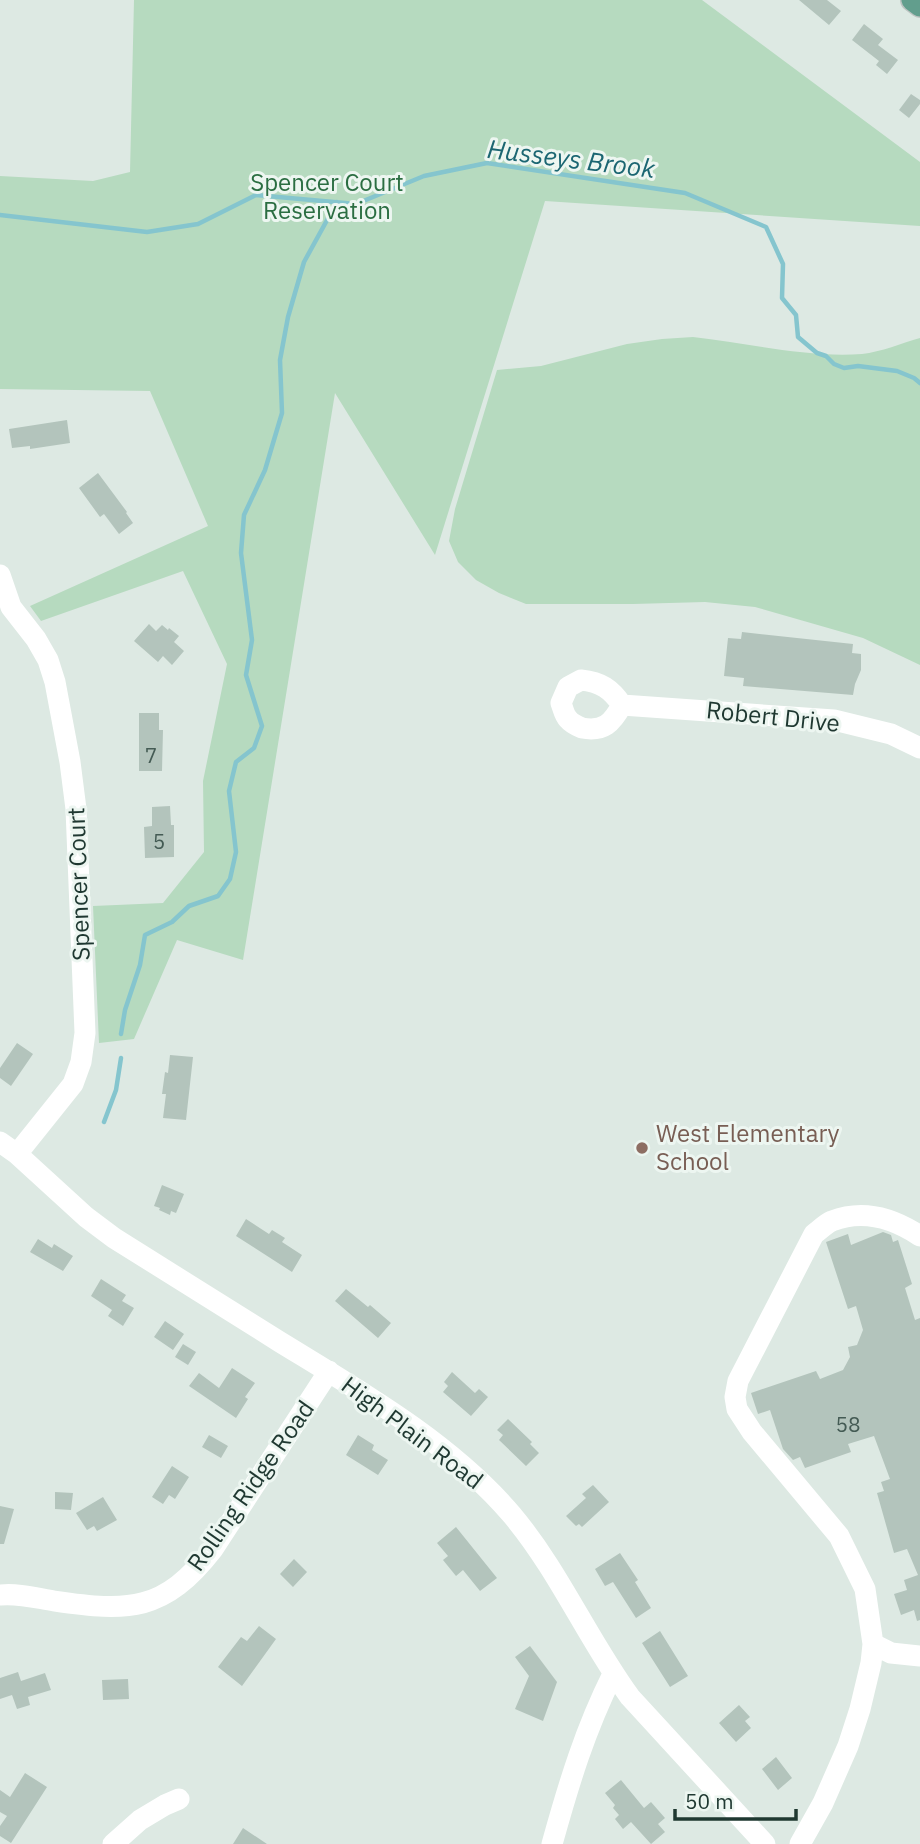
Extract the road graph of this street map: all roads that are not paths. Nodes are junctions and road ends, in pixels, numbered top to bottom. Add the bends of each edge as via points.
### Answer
1 (912, 0) edge
2 (920, 6) edge
3 (0, 575) edge
4 (6, 605) edge
5 (622, 705) dead end
6 (920, 748) edge
7 (8, 1148) edge
8 (920, 1236) edge
9 (329, 1371) junction
10 (0, 1595) edge
11 (873, 1644) junction
12 (920, 1656) edge
13 (613, 1674) junction
14 (179, 1799) dead end
15 (113, 1844) edge
16 (552, 1844) edge
17 (765, 1844) edge
18 (800, 1844) edge

1 - 2 main road
3 - 4 street, Spencer Court
4 - 7 street, Spencer Court via 36,639 52,672 72,773 85,1033 73,1084
5 - 6 street, Robert Drive via 834,720 891,734
7 - 9 street, High Plain Road via 114,1238
8 - 11 street via 900,1223 875,1216 830,1222 814,1234 738,1381 735,1397 752,1432 839,1536 865,1589
9 - 10 street, Rolling Ridge Road via 220,1540 182,1584 149,1601 110,1608
9 - 13 street, High Plain Road via 456,1461 511,1514 562,1586
11 - 12 street via 891,1653
11 - 18 street via 848,1746
13 - 16 street via 580,1748
13 - 17 street, High Plain Road
14 - 15 street via 140,1820

